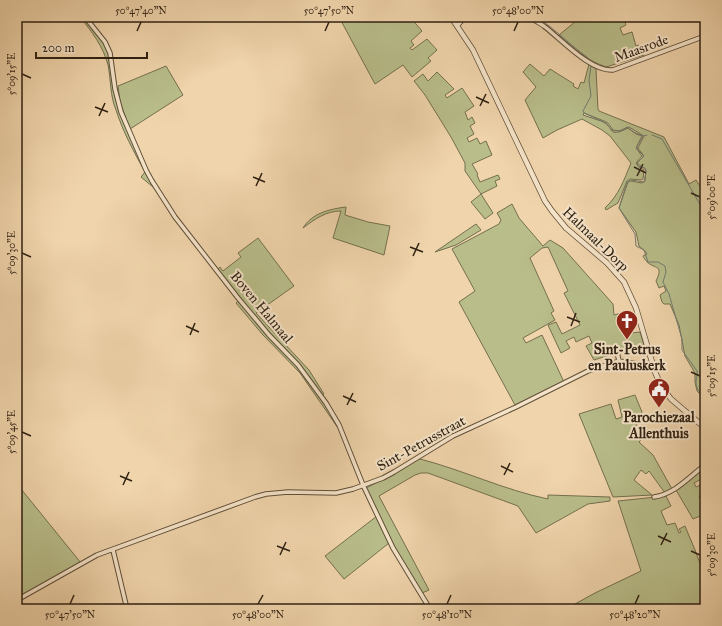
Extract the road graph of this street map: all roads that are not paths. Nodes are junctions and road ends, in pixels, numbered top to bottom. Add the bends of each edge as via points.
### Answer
1 (85, 17) edge
2 (451, 17) edge
3 (465, 17) edge
4 (529, 17) edge
5 (457, 26) junction
6 (705, 36) edge
7 (617, 352) dead end
8 (619, 361) junction
9 (653, 365) junction
10 (705, 428) edge
11 (705, 465) edge
12 (363, 485) junction
13 (654, 497) dead end
14 (113, 550) junction
15 (17, 600) edge
16 (127, 609) edge
17 (430, 609) edge

1 - 12 street, Boven Halmaal via 105,42 110,53 121,112 152,181 175,217 233,292 298,365 326,403 335,417
2 - 5 street, Halmaal-Dorp
3 - 5 street
4 - 6 street, Maasrode via 544,26 575,53 599,68 608,70
5 - 9 street, Halmaal-Dorp via 473,50 545,201 558,219 607,263 628,289
7 - 8 street
8 - 9 street, Sint-Petrusstraat
8 - 12 street, Sint-Petrusstraat via 588,370 453,436 383,478
9 - 10 street, Halmaal-Dorp via 658,382 667,394
11 - 13 street via 674,490
12 - 14 street, Sint-Petrusstraat via 336,493 304,491 266,494
12 - 17 street, Boven Halmaal via 393,548
14 - 15 street, Sint-Petrusstraat via 97,555
14 - 16 street

